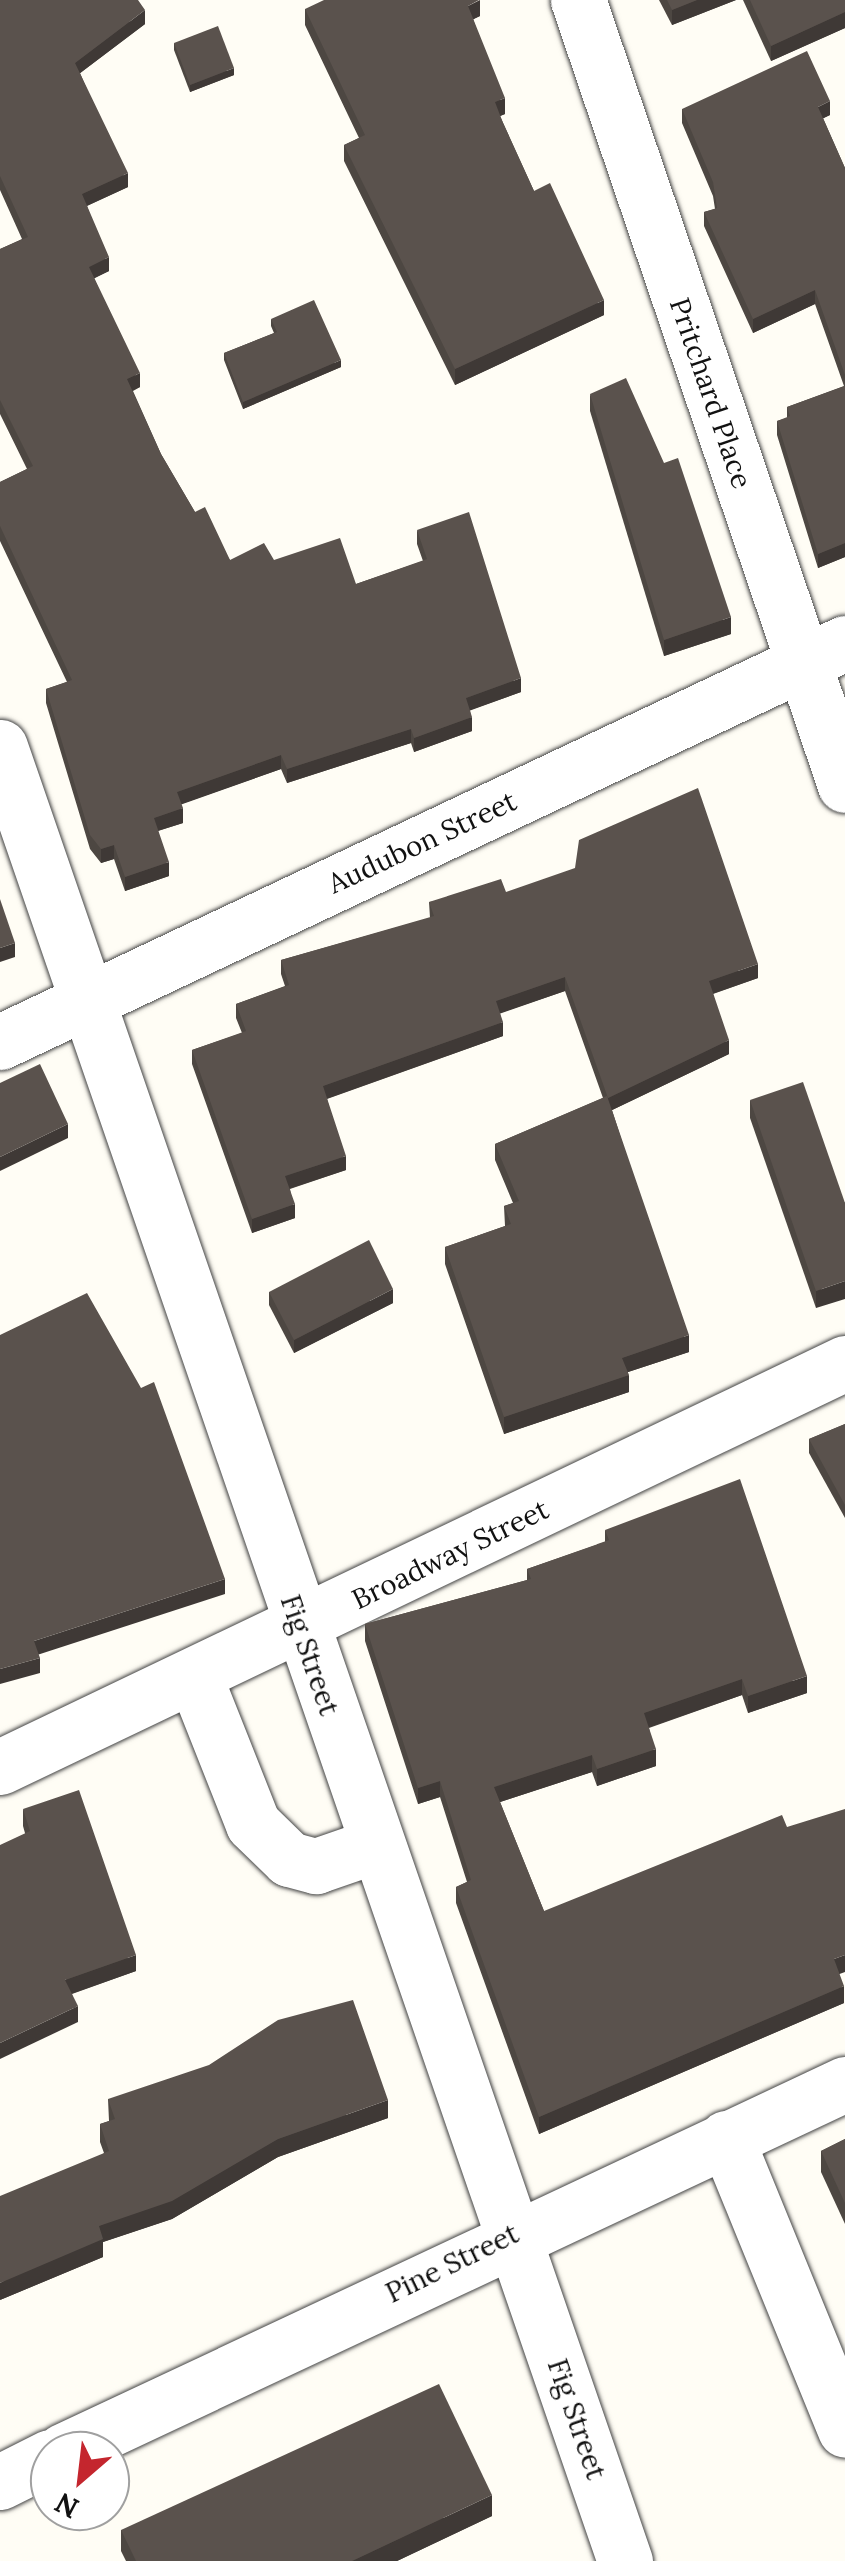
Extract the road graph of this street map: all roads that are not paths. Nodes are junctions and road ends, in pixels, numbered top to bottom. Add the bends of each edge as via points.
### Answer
1 (578, 0) edge
2 (824, 654) edge
3 (0, 747) edge
4 (845, 785) edge
5 (84, 1002) junction
6 (0, 1042) edge
7 (845, 1363) edge
8 (300, 1626) junction
9 (194, 1675) junction
10 (0, 1767) edge
11 (377, 1845) junction
12 (845, 2084) edge
13 (726, 2138) junction
14 (514, 2232) junction
15 (845, 2430) edge
16 (104, 2431) edge
17 (30, 2468) edge
18 (0, 2482) edge
19 (625, 2561) edge

1 - 2 street, Pritchard Place
2 - 4 street, Pritchard Place
2 - 5 street, Audubon Street
3 - 5 street, Fig Street
5 - 6 street, Audubon Street
5 - 8 street, Fig Street
7 - 8 street, Broadway Street
8 - 9 street, Broadway Street
8 - 11 street, Fig Street
9 - 10 street, Broadway Street
9 - 11 street via 253,1824 289,1859 316,1866
11 - 14 street, Fig Street
12 - 13 street, Pine Street
13 - 14 street, Pine Street
13 - 15 street
14 - 16 street, Pine Street
14 - 19 street, Fig Street
17 - 18 street

